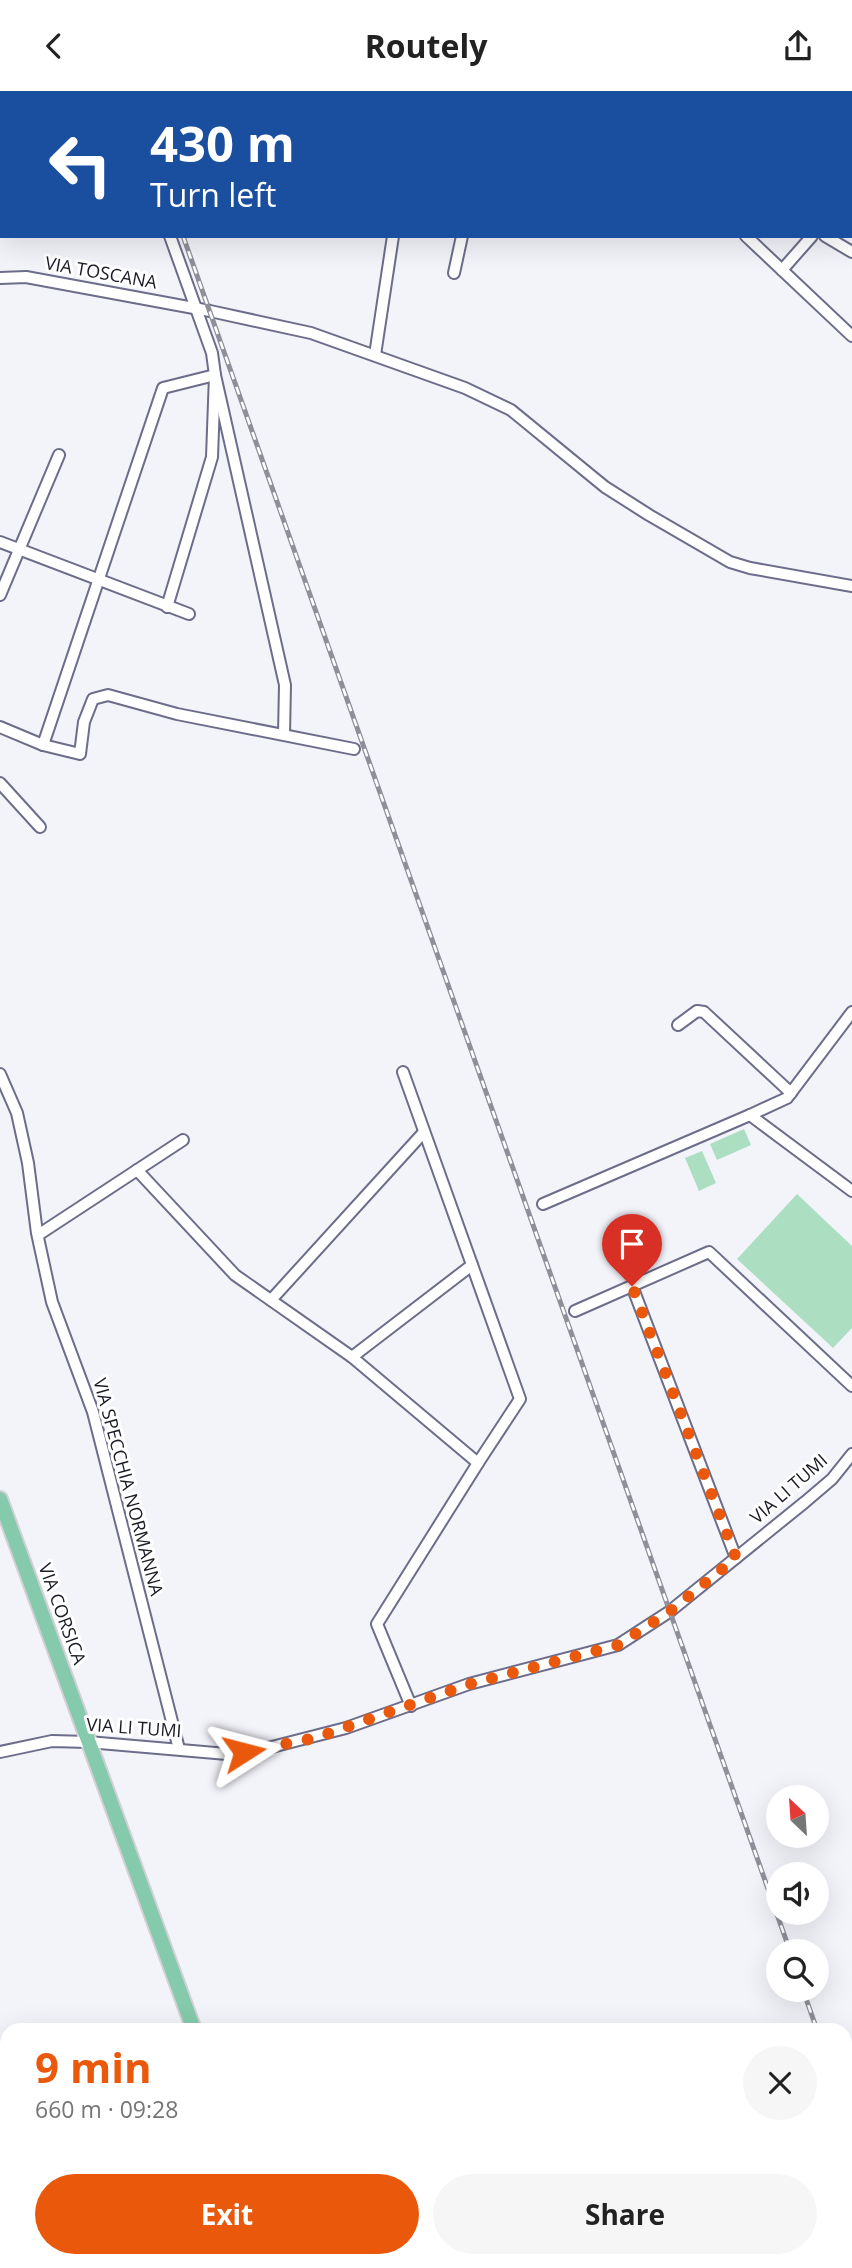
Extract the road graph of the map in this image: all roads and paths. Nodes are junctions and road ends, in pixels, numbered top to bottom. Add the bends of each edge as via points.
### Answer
1 (171, 238) edge
2 (393, 238) edge
3 (462, 238) edge
4 (750, 238) edge
5 (810, 238) edge
6 (828, 238) edge
7 (852, 252) edge
8 (782, 271) junction
9 (454, 273) dead end
10 (0, 278) edge
11 (196, 308) junction
12 (852, 336) edge
13 (375, 355) junction
14 (215, 375) junction
15 (231, 443) junction
16 (59, 455) dead end
17 (209, 467) junction
18 (0, 542) edge
19 (19, 549) junction
20 (98, 580) junction
21 (852, 586) edge
22 (0, 595) edge
23 (167, 607) junction
24 (189, 614) dead end
25 (0, 727) edge
26 (284, 734) junction
27 (43, 745) junction
28 (354, 749) dead end
29 (0, 783) edge
30 (40, 827) dead end
31 (852, 1012) edge
32 (678, 1025) dead end
33 (402, 1072) dead end
34 (0, 1074) edge
35 (791, 1093) junction
36 (750, 1115) junction
37 (424, 1132) junction
38 (183, 1140) dead end
39 (137, 1170) junction
40 (852, 1191) edge
41 (543, 1204) dead end
42 (38, 1235) junction
43 (472, 1265) junction
44 (632, 1286) junction
45 (271, 1300) junction
46 (575, 1311) dead end
47 (352, 1357) junction
48 (852, 1386) edge
49 (852, 1454) edge
50 (478, 1463) junction
51 (0, 1499) edge
52 (736, 1558) junction
53 (411, 1706) junction
54 (88, 1742) junction
55 (178, 1749) junction
56 (0, 1752) edge
57 (191, 2023) edge

1 - 11 street
2 - 13 street
3 - 9 street
4 - 8 street
5 - 8 street
6 - 7 street
8 - 12 street
10 - 11 street, VIA TOSCANA via 26,278
11 - 13 street, VIA TOSCANA via 311,333
11 - 14 street
13 - 21 street, VIA TOSCANA via 511,410 606,487 730,562
14 - 15 street
14 - 17 street
14 - 20 street via 163,388
15 - 17 street
15 - 26 street via 285,685
16 - 19 street
17 - 23 street
18 - 19 street
19 - 20 street
19 - 22 street
20 - 23 street
20 - 27 street
23 - 24 street
25 - 27 street
26 - 27 street via 177,714 108,695 93,699 80,754
26 - 28 street
29 - 30 street
31 - 35 street
32 - 35 street via 704,1011
33 - 37 street
34 - 42 street, VIA SPECCHIA NORMANNA via 17,1113 29,1163
35 - 36 street
36 - 40 street
36 - 41 street
37 - 43 street
37 - 45 street
38 - 39 street
39 - 42 street
39 - 45 street via 235,1275
42 - 55 street, VIA SPECCHIA NORMANNA via 52,1302 93,1412
43 - 47 street
43 - 50 street via 520,1399
44 - 46 street
44 - 48 street via 709,1252
44 - 52 street
45 - 47 street
47 - 50 street
49 - 52 street, VIA LI TUMI via 823,1486
50 - 53 street via 377,1625
51 - 54 main road, VIA CORSICA
52 - 53 street, VIA LI TUMI via 669,1612 618,1645 470,1684
53 - 55 street, VIA LI TUMI via 273,1748 228,1754
54 - 55 street, VIA LI TUMI
54 - 56 street, VIA LI TUMI via 52,1741
54 - 57 main road, VIA CORSICA

